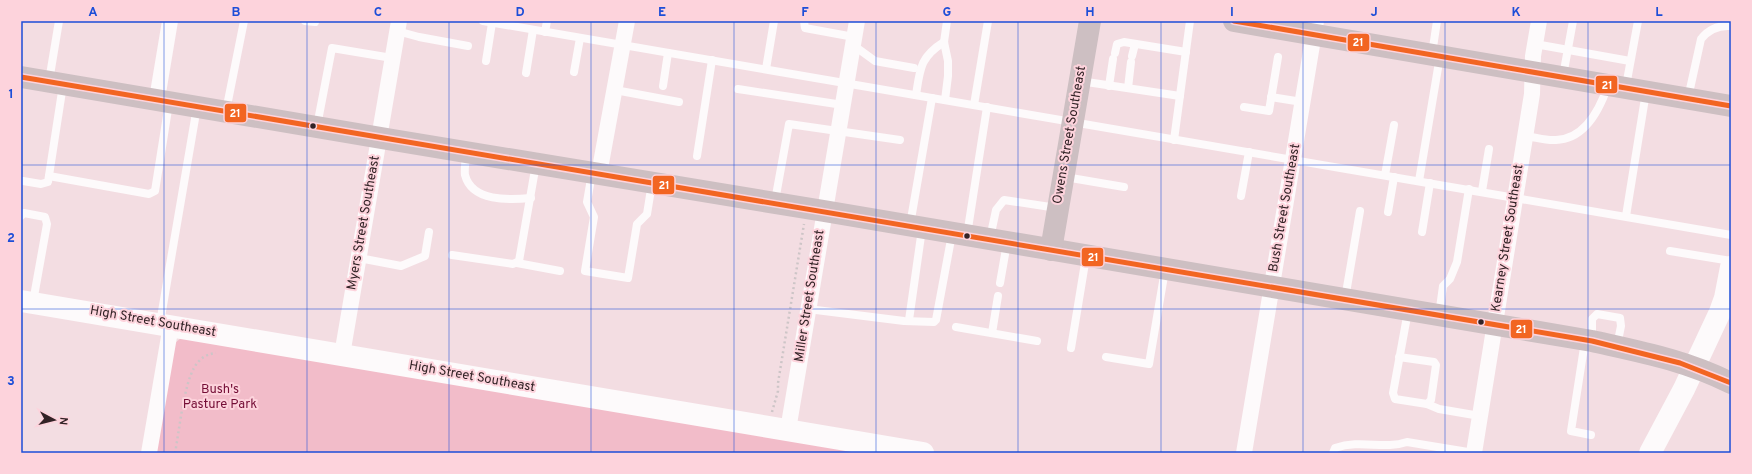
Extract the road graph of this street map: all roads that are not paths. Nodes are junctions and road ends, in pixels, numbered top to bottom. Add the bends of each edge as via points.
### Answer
1 (59, 21) edge
2 (170, 21) edge
3 (244, 21) edge
4 (305, 21) edge
5 (315, 21) edge
6 (483, 21) edge
7 (547, 21) edge
8 (774, 21) edge
9 (804, 21) edge
10 (857, 21) edge
11 (947, 21) edge
12 (988, 21) edge
13 (1090, 21) edge
14 (1190, 21) edge
15 (1234, 21) edge
16 (1437, 21) edge
17 (1539, 21) edge
18 (1573, 21) edge
19 (1638, 21) edge
20 (623, 22) edge
21 (492, 23) junction
22 (398, 26) edge
23 (1731, 26) edge
24 (1315, 28) edge
25 (533, 30) junction
26 (545, 32) junction
27 (580, 38) junction
28 (853, 41) junction
29 (944, 42) junction
30 (1135, 44) junction
31 (1535, 44) junction
32 (623, 45) junction
33 (468, 46) dead end
34 (1568, 50) junction
35 (1186, 52) junction
36 (668, 53) junction
37 (1436, 55) junction
38 (1278, 57) dead end
39 (392, 58) junction
40 (712, 60) junction
41 (486, 61) dead end
42 (1630, 61) junction
43 (914, 68) dead end
44 (766, 69) junction
45 (1532, 71) junction
46 (526, 72) dead end
47 (574, 72) dead end
48 (1563, 76) junction
49 (21, 79) edge
50 (1079, 81) junction
51 (56, 83) junction
52 (846, 83) junction
53 (663, 86) dead end
54 (1109, 86) junction
55 (1627, 87) junction
56 (1128, 88) junction
57 (738, 89) dead end
58 (614, 90) junction
59 (916, 95) junction
60 (1180, 96) junction
61 (1271, 97) junction
62 (932, 98) junction
63 (1688, 98) junction
64 (945, 100) junction
65 (163, 101) junction
66 (679, 102) dead end
67 (1302, 102) junction
68 (974, 105) junction
69 (197, 106) junction
70 (843, 106) junction
71 (1731, 106) edge
72 (1244, 107) dead end
73 (988, 108) junction
74 (226, 112) junction
75 (1073, 122) junction
76 (1394, 125) dead end
77 (317, 127) junction
78 (838, 131) junction
79 (1525, 136) junction
80 (379, 138) junction
81 (900, 140) dead end
82 (1174, 140) junction
83 (1489, 149) dead end
84 (466, 152) junction
85 (1249, 152) junction
86 (697, 156) dead end
87 (1293, 160) junction
88 (536, 164) junction
89 (595, 173) junction
90 (49, 176) junction
91 (1390, 176) junction
92 (1063, 177) junction
93 (23, 181) dead end
94 (1419, 181) junction
95 (652, 182) junction
96 (1430, 182) junction
97 (1124, 187) dead end
98 (1469, 189) junction
99 (1482, 191) junction
100 (1241, 196) dead end
101 (1515, 197) junction
102 (530, 198) junction
103 (775, 202) junction
104 (1058, 208) junction
105 (824, 211) junction
106 (1360, 211) dead end
107 (1388, 212) dead end
108 (21, 216) edge
109 (1626, 216) junction
110 (916, 227) junction
111 (429, 232) dead end
112 (1422, 232) dead end
113 (960, 234) junction
114 (1731, 235) edge
115 (998, 241) junction
116 (1051, 250) junction
117 (1670, 251) dead end
118 (452, 256) dead end
119 (1086, 256) junction
120 (358, 258) junction
121 (1731, 261) edge
122 (517, 263) junction
123 (1166, 269) junction
124 (1731, 269) edge
125 (560, 271) dead end
126 (1000, 283) dead end
127 (1271, 288) junction
128 (998, 296) dead end
129 (1344, 300) junction
130 (27, 302) edge
131 (808, 309) junction
132 (1408, 310) junction
133 (1439, 316) junction
134 (909, 320) junction
135 (166, 324) junction
136 (1494, 325) junction
137 (956, 327) dead end
138 (992, 333) junction
139 (1037, 341) dead end
140 (1588, 341) junction
141 (1617, 347) junction
142 (1071, 348) dead end
143 (342, 355) junction
144 (1106, 357) dead end
145 (1399, 357) junction
146 (1694, 366) junction
147 (1731, 383) edge
148 (1427, 404) junction
149 (1480, 416) junction
150 (788, 430) junction
151 (1591, 435) dead end
152 (149, 453) edge
153 (923, 453) edge
154 (1244, 453) edge
155 (1333, 453) edge
156 (1474, 453) edge
157 (1650, 453) edge

1 - 51 lane
2 - 65 street
3 - 74 lane
4 - 5 lane
6 - 21 lane
7 - 26 lane
8 - 44 lane
9 - 28 lane via 805,28
10 - 28 street, Miller Street Southeast
11 - 29 lane
12 - 68 lane
13 - 50 main road, Owens Street Southeast
14 - 35 lane
15 - 24 main road
16 - 37 lane
17 - 31 street, Kearney Street Southeast
18 - 34 lane
19 - 42 lane
20 - 32 street
21 - 25 lane
21 - 41 lane
22 - 33 lane via 419,37
22 - 39 street, Myers Street Southeast
23 - 63 lane via 1719,26 1700,39
24 - 37 main road
24 - 67 street, Bush Street Southeast
25 - 26 lane
25 - 46 lane
26 - 27 lane
27 - 32 lane
27 - 47 lane
28 - 43 lane via 875,61
28 - 52 street, Miller Street Southeast
29 - 59 lane via 931,50 925,58 920,68
29 - 64 lane via 948,61
30 - 35 lane
30 - 54 lane via 1117,44
30 - 56 lane
31 - 34 lane
31 - 45 street, Kearney Street Southeast
32 - 36 lane
32 - 58 street
34 - 42 lane
34 - 48 lane
35 - 60 lane
36 - 40 lane
36 - 53 lane
37 - 45 main road
37 - 94 lane
38 - 61 lane
39 - 77 lane via 332,48
39 - 80 street, Myers Street Southeast
40 - 44 lane
40 - 86 lane
42 - 55 lane
44 - 52 lane
45 - 48 main road
45 - 79 street, Kearney Street Southeast via 1532,94
48 - 55 main road
49 - 51 main road
50 - 54 lane
50 - 75 main road, Owens Street Southeast
51 - 65 main road
51 - 90 lane
52 - 59 lane
52 - 70 street, Miller Street Southeast
54 - 56 lane
55 - 63 main road
55 - 79 lane via 1603,102 1578,133 1568,138 1555,140
55 - 109 lane
56 - 60 lane
57 - 70 lane
58 - 66 lane
58 - 89 street
59 - 62 lane
60 - 82 lane
61 - 67 lane
61 - 72 lane via 1269,111
62 - 64 lane
62 - 110 lane
63 - 71 main road
64 - 68 lane
65 - 69 main road
65 - 90 lane via 155,190 149,194
67 - 87 street, Bush Street Southeast
68 - 73 lane
69 - 74 main road
69 - 135 lane
70 - 78 street, Miller Street Southeast
73 - 75 lane
73 - 113 lane
74 - 77 main road
75 - 82 lane
75 - 92 main road, Owens Street Southeast
76 - 91 lane
77 - 80 main road
78 - 81 lane
78 - 103 lane via 789,124
78 - 105 street, Miller Street Southeast
79 - 101 street, Kearney Street Southeast
80 - 84 main road
80 - 120 street, Myers Street Southeast
82 - 85 lane
83 - 99 lane
84 - 88 main road
84 - 102 lane via 465,175 472,189 481,194 512,200
85 - 87 lane
85 - 100 lane
87 - 91 lane
87 - 127 street, Bush Street Southeast
88 - 89 main road
88 - 102 lane
89 - 95 main road
89 - 95 lane via 587,202 594,217 585,272 628,278 637,224 646,214
90 - 93 lane via 48,182 41,184
91 - 94 lane
91 - 107 lane
92 - 97 lane
92 - 104 main road, Owens Street Southeast
94 - 96 lane
95 - 103 main road
96 - 98 lane
96 - 112 lane
98 - 99 lane
98 - 133 lane via 1458,262 1450,279 1443,286
99 - 101 lane
101 - 109 lane
101 - 136 street, Kearney Street Southeast
102 - 122 lane
103 - 105 main road
104 - 115 lane via 1004,200 996,210
104 - 116 main road, Owens Street Southeast
105 - 110 main road
105 - 131 street, Miller Street Southeast
106 - 129 lane
108 - 130 lane via 24,213 45,217 47,224
109 - 114 lane
110 - 113 main road
110 - 134 lane
111 - 120 lane via 424,256 401,266
113 - 115 main road
113 - 134 lane via 936,320
115 - 116 main road
115 - 126 lane
116 - 119 main road
117 - 121 lane
118 - 122 lane
119 - 123 main road
119 - 142 lane
120 - 143 street, Myers Street Southeast
122 - 125 lane
123 - 127 main road
123 - 144 lane via 1150,364
124 - 146 street via 1720,312
127 - 129 main road
127 - 154 street, Bush Street Southeast
128 - 138 lane
129 - 132 main road
130 - 135 street, High Street Southeast
131 - 134 lane
131 - 150 street, Miller Street Southeast
132 - 133 main road
132 - 145 lane
133 - 136 main road
135 - 143 street, High Street Southeast
135 - 152 street
136 - 140 main road
136 - 149 street, Kearney Street Southeast
137 - 138 lane
138 - 139 lane
140 - 141 main road
140 - 141 lane via 1592,319 1597,314 1620,318
140 - 151 lane via 1571,431
141 - 146 main road via 1663,356
143 - 150 street, High Street Southeast
145 - 148 lane via 1393,393 1395,399
145 - 148 lane via 1434,362 1436,365 1431,400
146 - 147 main road
146 - 157 street
148 - 149 lane via 1439,409
149 - 156 street, Kearney Street Southeast
150 - 153 street, High Street Southeast
155 - 156 lane via 1335,448 1347,444 1400,445 1407,442

